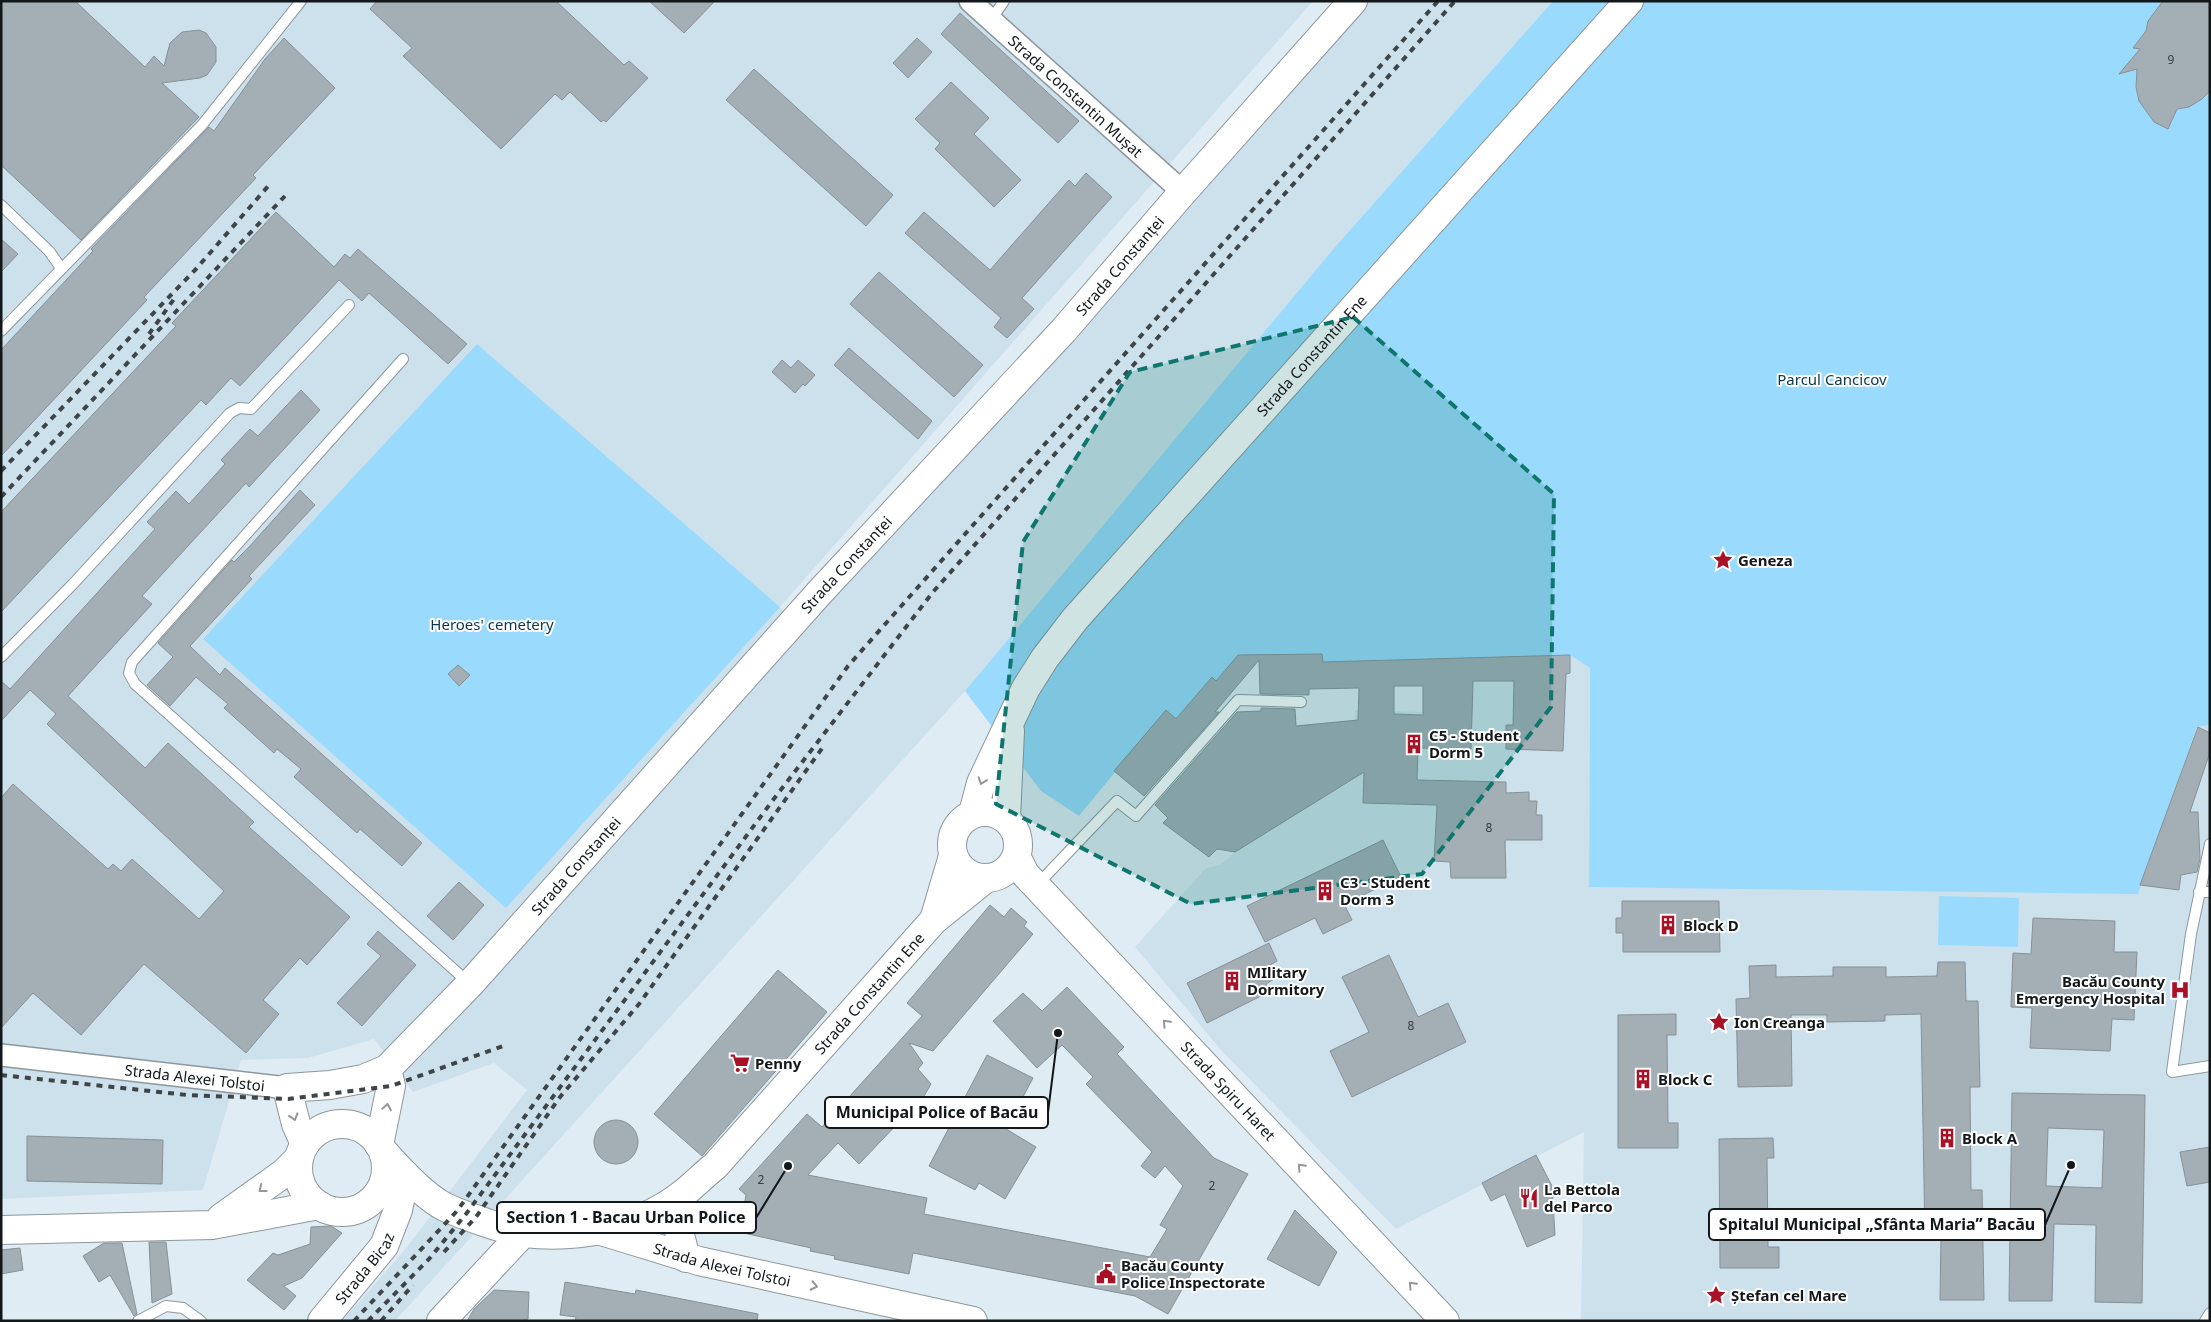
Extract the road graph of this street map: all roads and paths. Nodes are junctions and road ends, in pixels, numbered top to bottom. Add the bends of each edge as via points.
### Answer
1 (301, 1) edge
2 (970, 1) edge
3 (1004, 1) edge
4 (1353, 1) edge
5 (1629, 1) edge
6 (991, 20) junction
7 (1183, 192) junction
8 (1, 205) edge
9 (61, 268) junction
10 (349, 305) dead end
11 (1, 331) edge
12 (403, 359) dead end
13 (1, 657) edge
14 (1301, 702) dead end
15 (1011, 722) junction
16 (973, 814) junction
17 (1006, 818) junction
18 (2210, 844) edge
19 (953, 856) junction
20 (1017, 858) junction
21 (985, 879) junction
22 (1036, 886) junction
23 (2205, 892) edge
24 (934, 920) junction
25 (470, 984) junction
26 (1, 1055) edge
27 (2210, 1066) edge
28 (387, 1068) junction
29 (287, 1088) junction
30 (381, 1148) junction
31 (302, 1151) junction
32 (405, 1175) junction
33 (677, 1199) junction
34 (319, 1205) junction
35 (444, 1206) junction
36 (352, 1210) junction
37 (398, 1210) junction
38 (212, 1225) junction
39 (1, 1230) edge
40 (598, 1230) junction
41 (523, 1233) junction
42 (686, 1258) junction
43 (2210, 1313) edge
44 (138, 1321) edge
45 (201, 1321) edge
46 (322, 1321) edge
47 (441, 1321) edge
48 (973, 1321) edge
49 (1446, 1321) edge
50 (2205, 1321) edge

1 - 9 lane via 202,125
2 - 6 street, Strada Constantin Mușat
3 - 6 lane
4 - 7 street, Strada Constanței
5 - 15 street, Strada Constantin Ene via 1075,619 1026,688
6 - 7 street, Strada Constantin Mușat
7 - 25 street, Strada Constanței via 1064,330 820,592
8 - 9 lane via 49,251
9 - 11 lane
10 - 13 lane via 251,409 239,408 230,413 73,584
12 - 25 lane via 132,662 129,673 135,684
14 - 22 lane via 1238,700 1136,816 1117,801
15 -> 16 street, Strada Constantin Ene via 994,751
15 - 17 street, Strada Constantin Ene
16 - 17 street via 984,811
16 - 19 street via 957,827 952,841
17 - 20 street via 1018,836
18 - 23 lane
19 - 21 street via 965,872
19 - 24 street, Strada Constantin Ene
20 - 21 street via 998,877
20 - 22 street, Strada Spiru Haret
21 - 24 street, Strada Constantin Ene
49 -> 22 street, Strada Spiru Haret
23 - 27 lane via 2190,934 2172,1072
24 - 33 street, Strada Constantin Ene via 715,1166
25 - 28 street, Strada Constanței
26 - 29 street, Strada Alexei Tolstoi
28 - 29 street, Strada Alexei Tolstoi via 363,1079
30 -> 28 street via 391,1086
29 -> 31 street
30 - 31 street, Strada Alexei Tolstoi via 361,1128 336,1124 313,1135
30 - 32 street, Strada Alexei Tolstoi
30 - 36 street via 386,1163 381,1188 364,1206
31 - 34 street via 298,1171 302,1184
31 -> 38 street, Strada Alexei Tolstoi via 244,1203
32 - 35 street, Strada Alexei Tolstoi
32 - 37 street, Strada Bicaz
33 - 40 street, Strada Constantin Ene via 631,1222
33 - 42 street via 675,1216
34 - 36 street, Strada Alexei Tolstoi via 335,1211
34 - 38 street, Strada Alexei Tolstoi
35 - 37 street, Strada Alexei Tolstoi
35 - 41 street, Strada Alexei Tolstoi
36 - 37 street, Strada Alexei Tolstoi
37 - 46 street, Strada Bicaz via 384,1246
38 - 39 street, Strada Alexei Tolstoi
40 - 41 street, Strada Alexei Tolstoi via 562,1235
40 - 42 street, Strada Alexei Tolstoi
41 - 47 street
42 -> 48 street, Strada Alexei Tolstoi
43 - 50 lane
44 - 45 lane via 166,1306 183,1308

